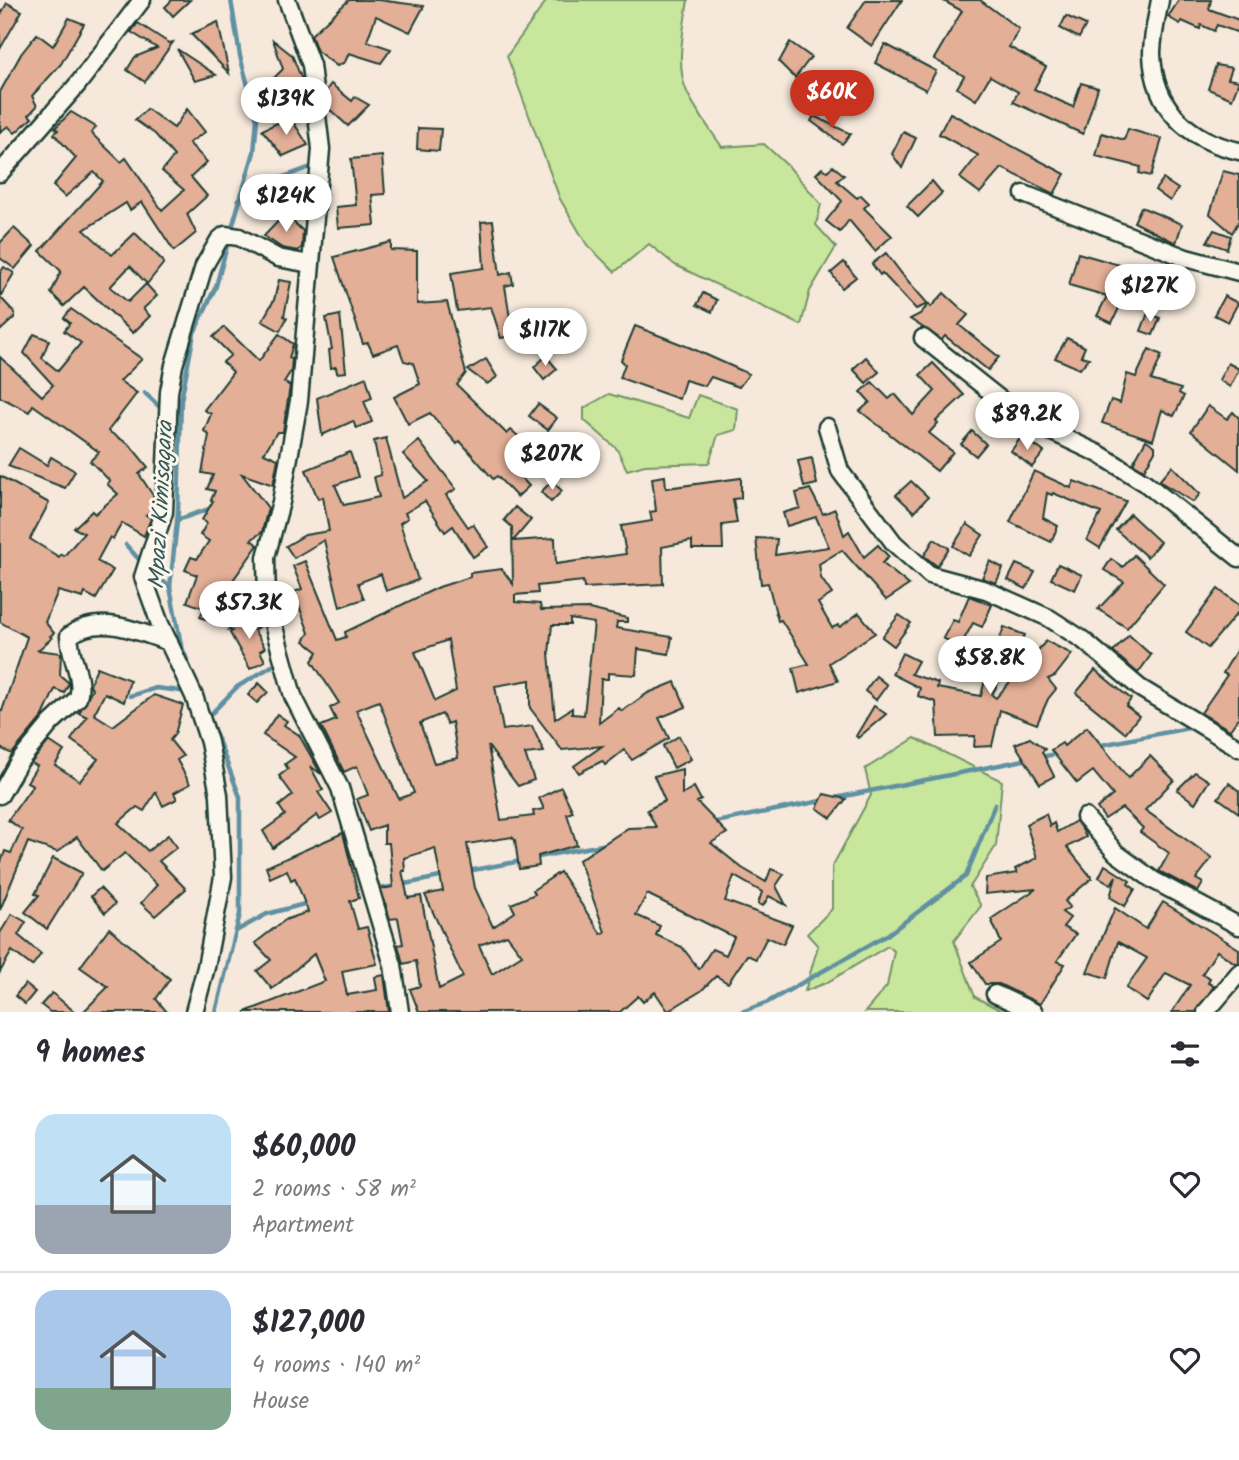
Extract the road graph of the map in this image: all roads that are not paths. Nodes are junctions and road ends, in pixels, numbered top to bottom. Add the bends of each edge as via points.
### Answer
1 (142, 0) edge
2 (288, 0) edge
3 (1160, 0) edge
4 (1239, 151) edge
5 (0, 173) edge
6 (1024, 194) dead end
7 (310, 264) junction
8 (1239, 272) edge
9 (923, 338) dead end
10 (827, 427) dead end
11 (1239, 558) edge
12 (169, 642) junction
13 (1239, 748) edge
14 (0, 795) edge
15 (1085, 817) dead end
16 (1239, 926) edge
17 (1239, 973) edge
18 (995, 994) dead end
19 (194, 1012) edge
20 (400, 1012) edge
21 (1034, 1012) edge
22 (1206, 1012) edge

1 - 5 street via 78,84
2 - 7 street via 311,65 321,149
3 - 4 street via 1152,52 1157,90 1174,118 1213,145
6 - 8 street via 1186,258
7 - 12 street via 278,258 226,235 204,267 192,298 169,392 164,512 143,576
7 - 20 street via 299,401 266,557 267,602 293,696 340,789 393,965
9 - 11 street via 1011,408 1144,482
10 - 13 street via 840,471 894,543 930,575 986,590 1049,618 1140,688
12 - 14 street via 105,624 80,628 69,636 69,655 80,679 78,698 18,763
12 - 19 street via 209,743 222,824 223,877
15 - 16 street via 1116,853 1153,880
17 - 22 street
18 - 21 street

